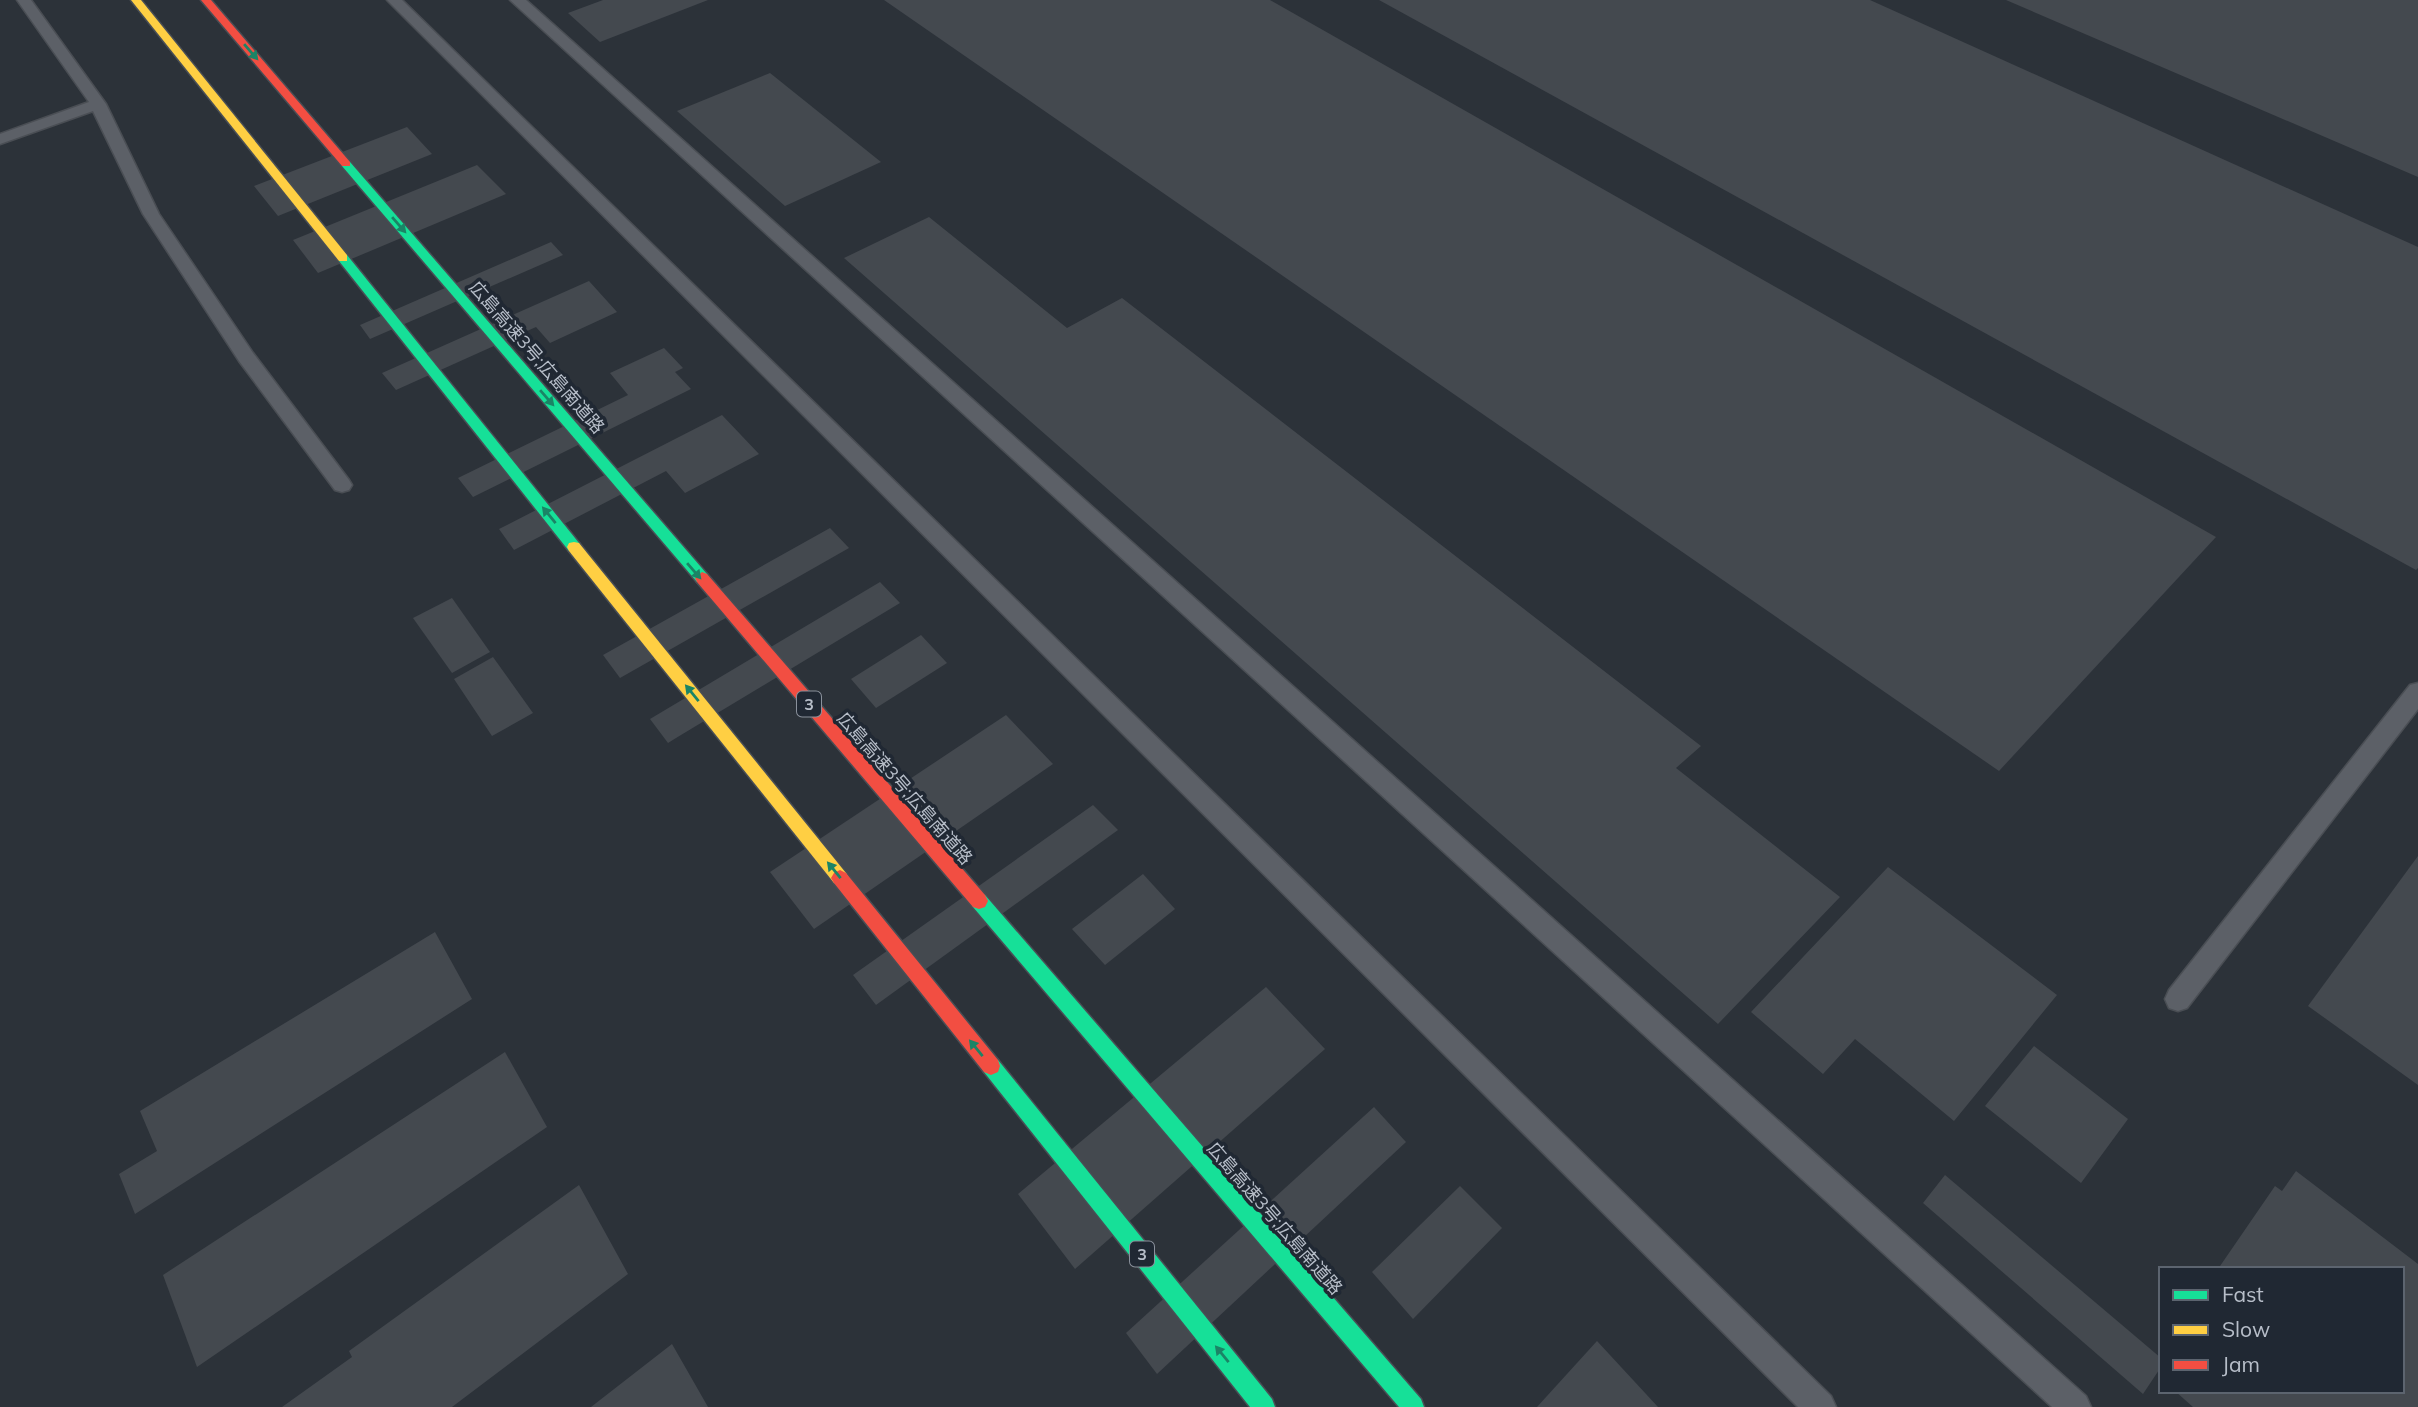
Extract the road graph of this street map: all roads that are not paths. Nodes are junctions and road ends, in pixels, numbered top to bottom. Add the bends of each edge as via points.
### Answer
1 (24, 0) edge
2 (136, 0) edge
3 (206, 0) edge
4 (394, 0) edge
5 (517, 0) edge
6 (98, 104) junction
7 (0, 139) edge
8 (342, 485) dead end
9 (2418, 692) edge
10 (2178, 999) dead end
11 (1019, 1101) junction
12 (1143, 1282) dead end
13 (1264, 1407) edge
14 (1413, 1407) edge
15 (1820, 1407) edge
16 (2075, 1407) edge

1 - 6 lane
11 -> 2 highway, 3
3 -> 14 highway, 広島高速3号;広島南道路 / 3
4 - 15 lane
5 - 16 lane
6 - 7 lane
6 - 8 lane via 151,214 246,358
9 - 10 lane
11 - 12 highway
13 -> 11 highway, 3

